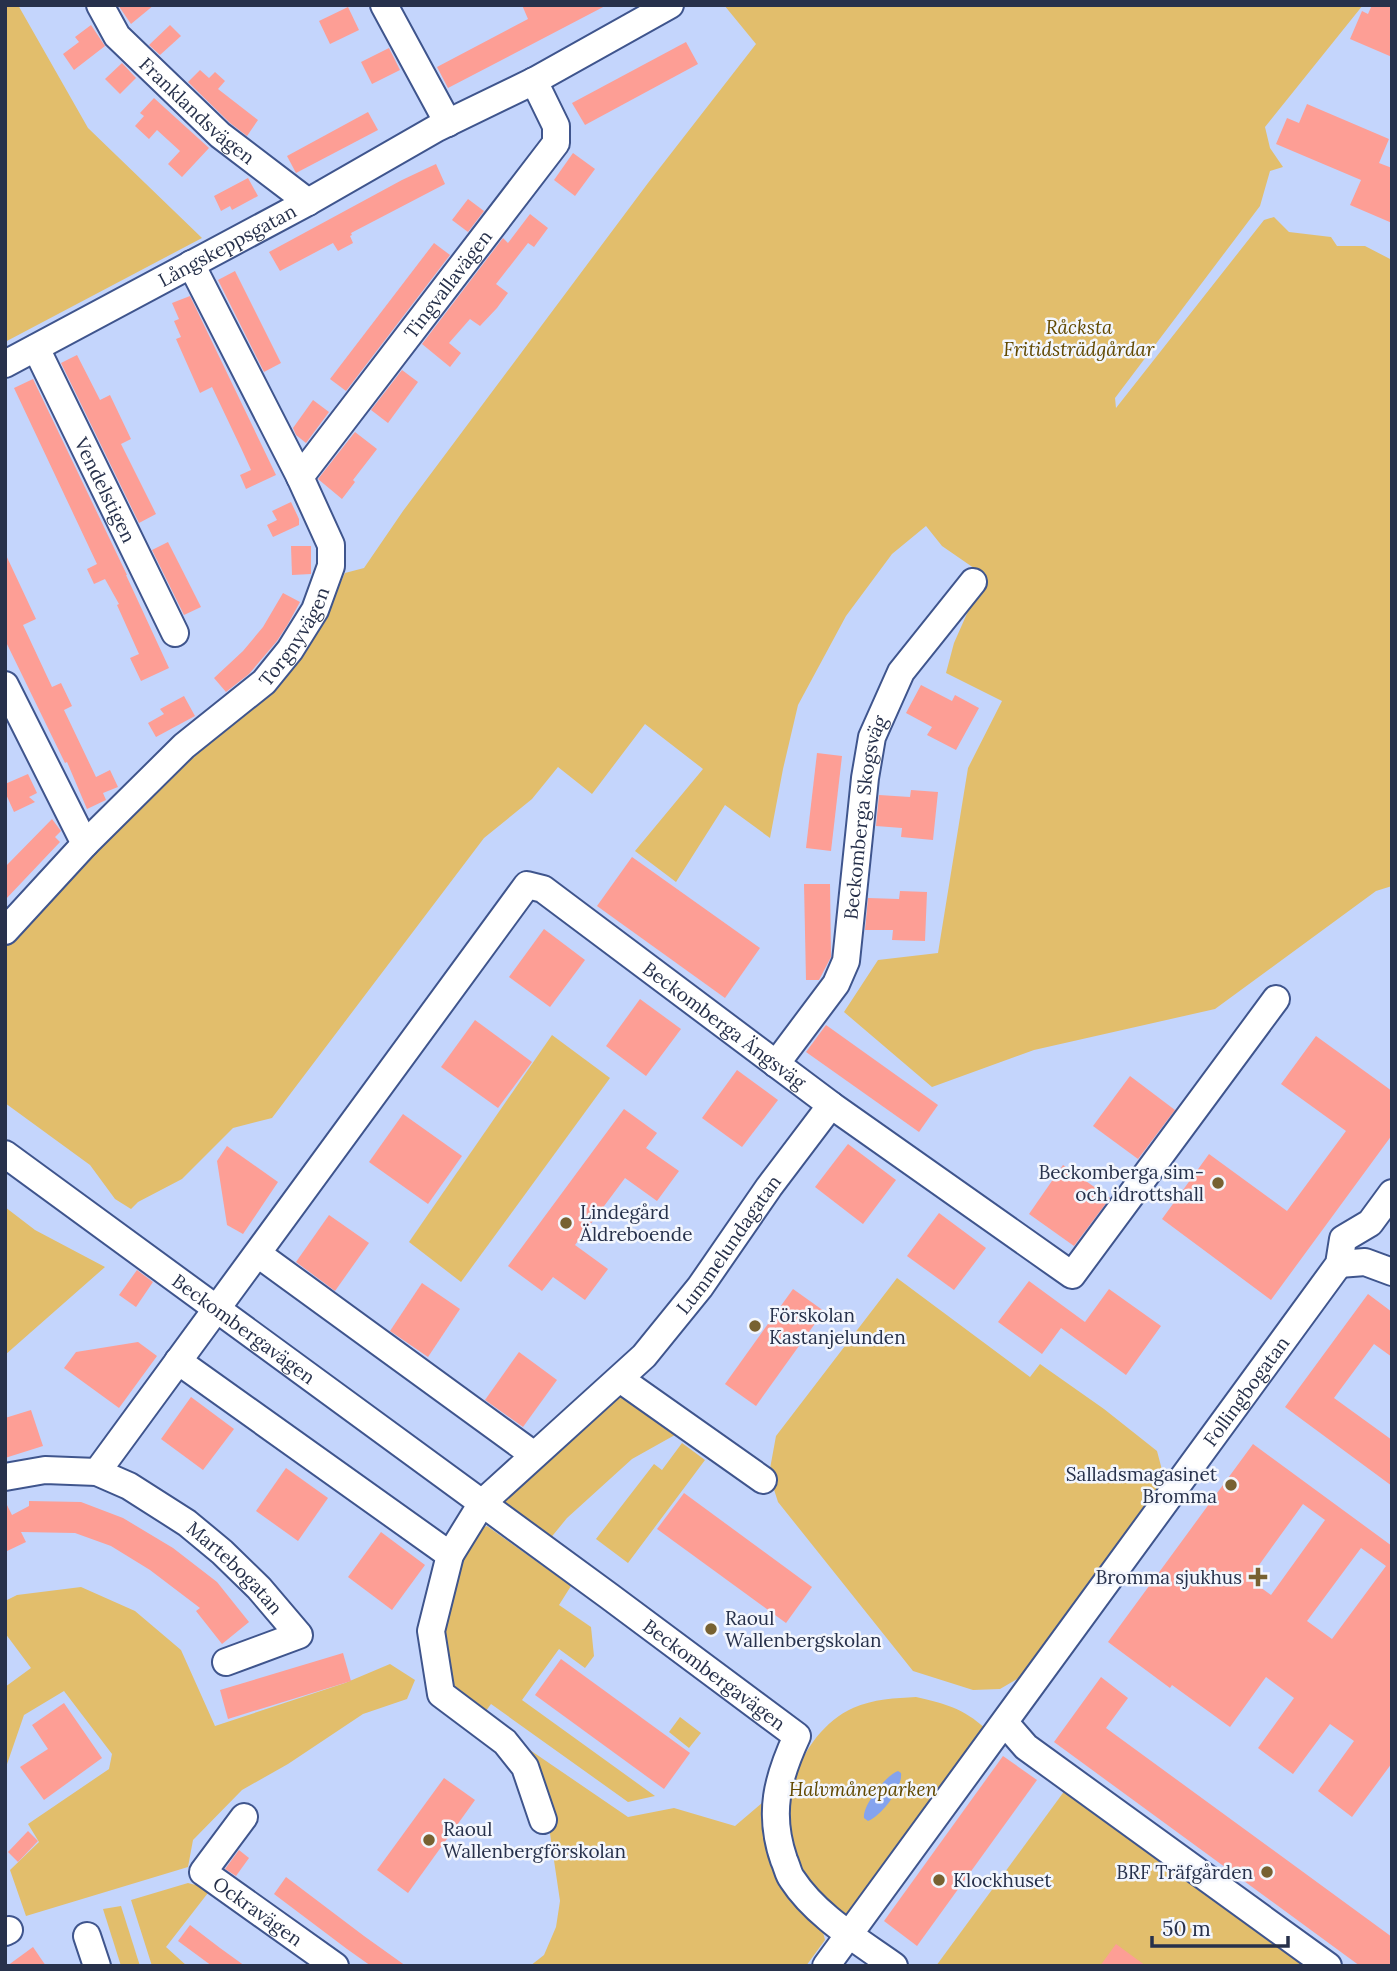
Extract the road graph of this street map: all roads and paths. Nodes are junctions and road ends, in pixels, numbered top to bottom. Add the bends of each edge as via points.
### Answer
1 (100, 5) edge
2 (384, 5) edge
3 (670, 5) edge
4 (534, 81) junction
5 (448, 123) junction
6 (308, 202) junction
7 (191, 264) junction
8 (36, 348) junction
9 (5, 364) edge
10 (300, 477) junction
11 (973, 582) dead end
12 (175, 633) dead end
13 (5, 685) edge
14 (85, 844) junction
15 (5, 932) edge
16 (1276, 999) dead end
17 (776, 1064) junction
18 (831, 1105) junction
19 (5, 1154) edge
20 (1392, 1193) edge
21 (258, 1254) junction
22 (1339, 1264) junction
23 (1392, 1272) edge
24 (217, 1309) junction
25 (178, 1361) junction
26 (620, 1379) junction
27 (534, 1455) junction
28 (97, 1472) junction
29 (5, 1478) edge
30 (763, 1480) dead end
31 (482, 1503) junction
32 (450, 1555) junction
33 (226, 1662) dead end
34 (1006, 1723) junction
35 (244, 1817) dead end
36 (543, 1820) dead end
37 (850, 1934) junction
38 (87, 1936) dead end
39 (96, 1966) edge
40 (335, 1966) edge
41 (826, 1966) edge
42 (894, 1966) edge
43 (1328, 1966) edge

1 - 6 street, Franklandsvägen via 117,36 220,135
2 - 5 street
3 - 4 street, Långskeppsgatan
4 - 5 street, Långskeppsgatan
4 - 10 street, Tingvallavägen via 556,126 556,143
5 - 6 street, Långskeppsgatan
6 - 7 street, Långskeppsgatan
7 - 8 street, Långskeppsgatan
7 - 10 street, Torgnyvägen
8 - 9 street, Långskeppsgatan
8 - 12 street, Vendelstigen
10 - 14 street, Torgnyvägen via 331,545 331,566 315,610 264,682 184,746
11 - 17 street, Beckomberga Skogsväg via 901,673 872,737 846,961 836,984
13 - 14 street
14 - 15 street, Torgnyvägen
16 - 18 street, Beckomberga Ängsväg via 1072,1275
17 - 18 street, Beckomberga Ängsväg
17 - 21 street, Beckomberga Ängsväg via 543,889 527,885
18 - 26 street, Lummelundagatan via 700,1287
19 - 24 street, Beckombergavägen
20 - 22 street, Follingbogatan via 1370,1223 1343,1239
21 - 24 street, Beckomberga Ängsväg
21 - 27 street
22 - 23 street via 1365,1262
22 - 34 street, Follingbogatan
24 - 25 street
24 - 31 street, Beckombergavägen
25 - 28 street
25 - 32 street
26 - 27 street, Lummelundagatan
26 - 30 street
27 - 31 street, Lummelundagatan
28 - 29 street, Martebogatan via 45,1470
28 - 33 street, Martebogatan via 187,1523 259,1588 299,1635
31 - 32 street
31 - 37 street, Beckombergavägen via 797,1737 782,1767 775,1798 778,1842 791,1878 814,1905
32 - 36 street via 431,1631 441,1694 505,1742 525,1767
34 - 37 street, Follingbogatan
34 - 43 street via 1026,1747
35 - 40 street, Ockravägen via 203,1872
37 - 41 street, Follingbogatan
37 - 42 street
38 - 39 street

